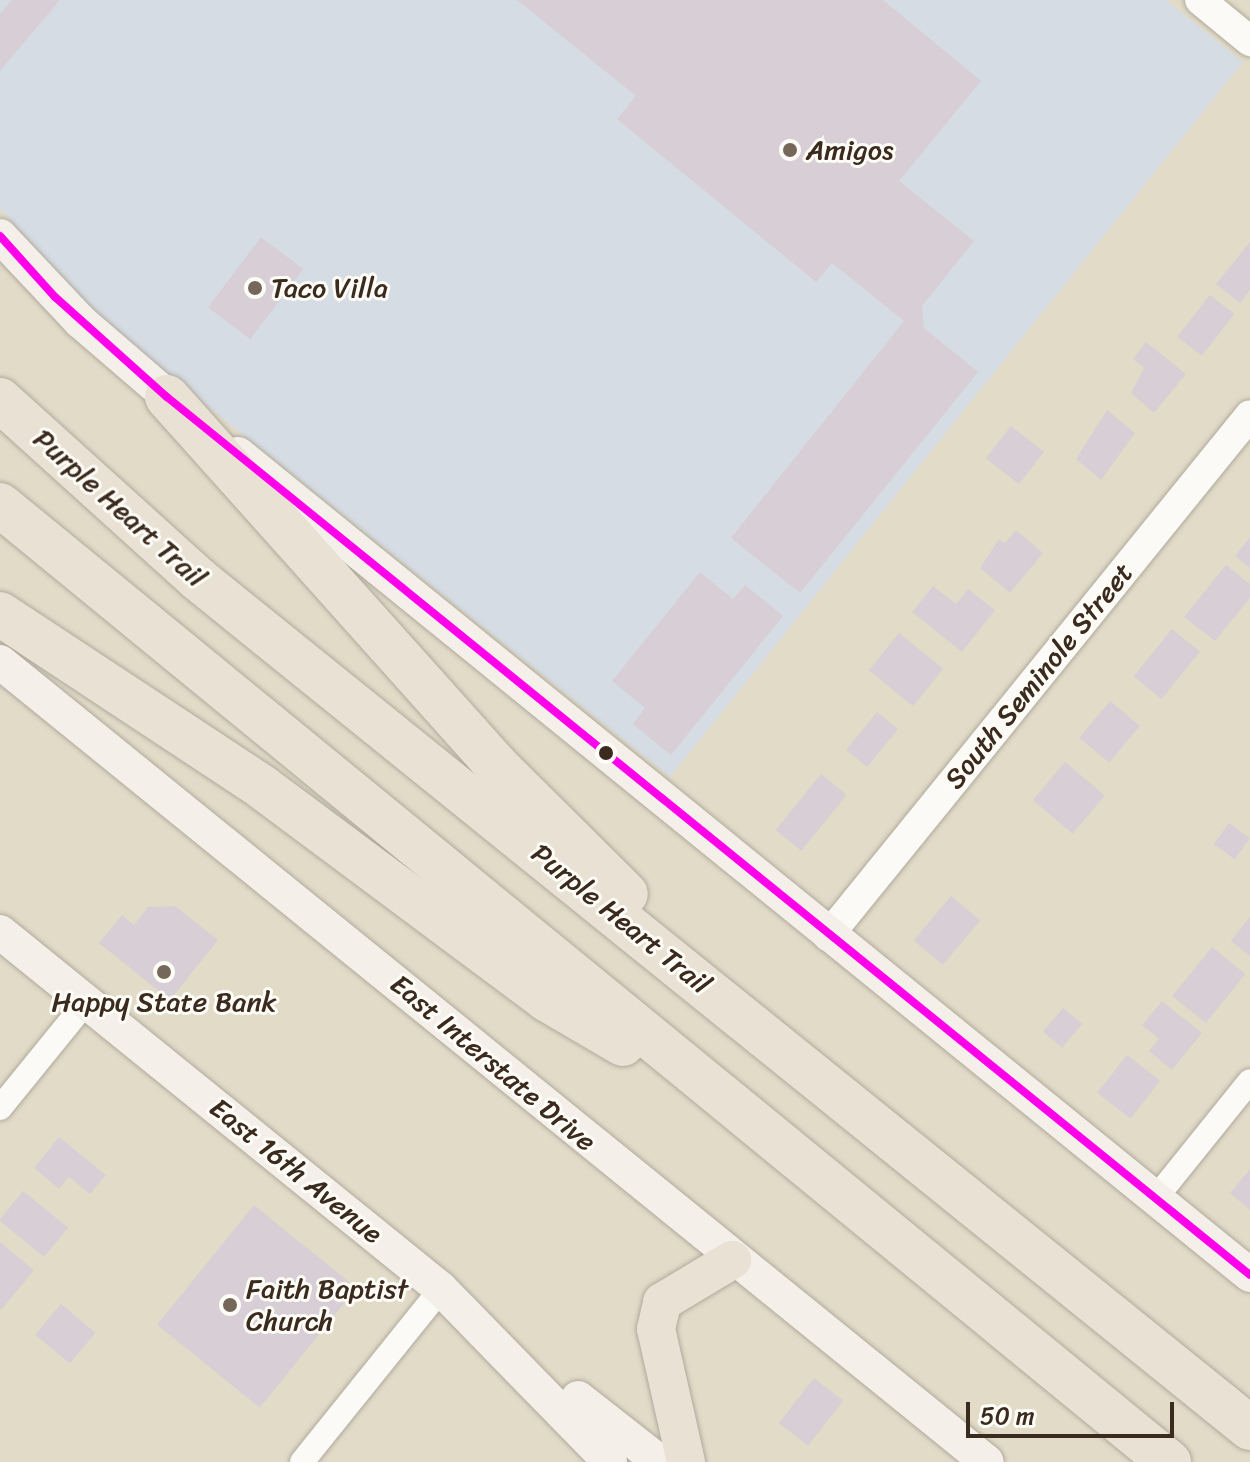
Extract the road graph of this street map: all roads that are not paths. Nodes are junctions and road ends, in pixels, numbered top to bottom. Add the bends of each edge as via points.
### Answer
1 (1200, 0) edge
2 (1250, 41) edge
3 (0, 236) edge
4 (167, 397) junction
5 (0, 400) edge
6 (1250, 415) edge
7 (0, 505) edge
8 (0, 614) edge
9 (0, 662) edge
10 (0, 932) edge
11 (828, 936) junction
12 (86, 1002) junction
13 (734, 1010) junction
14 (1250, 1081) edge
15 (0, 1108) edge
16 (753, 1121) junction
17 (1155, 1199) junction
18 (732, 1260) junction
19 (1250, 1275) edge
20 (441, 1289) junction
21 (1091, 1399) junction
22 (1250, 1428) edge
23 (302, 1462) edge
24 (610, 1462) edge
25 (660, 1462) edge
26 (686, 1462) edge
27 (987, 1462) edge
28 (1145, 1462) edge
29 (1169, 1462) edge

1 - 2 street
3 - 4 main road via 55,297
4 - 11 main road
4 - 13 highway via 498,767
5 - 13 highway, Purple Heart Trail via 198,579
6 - 11 street, South Seminole Street
7 - 16 highway
8 - 16 highway via 262,787 546,999
9 - 18 main road, East Interstate Drive
10 - 12 main road, East 16th Avenue
11 - 17 main road
12 - 15 street
12 - 20 main road, East 16th Avenue
13 - 22 highway, Purple Heart Trail
14 - 17 street
16 - 21 highway
17 - 19 main road
18 - 26 main road via 662,1302 656,1329
18 - 27 main road, East Interstate Drive
20 - 23 street
20 - 24 main road, East 16th Avenue
20 - 25 main road
21 - 28 highway
21 - 29 highway

